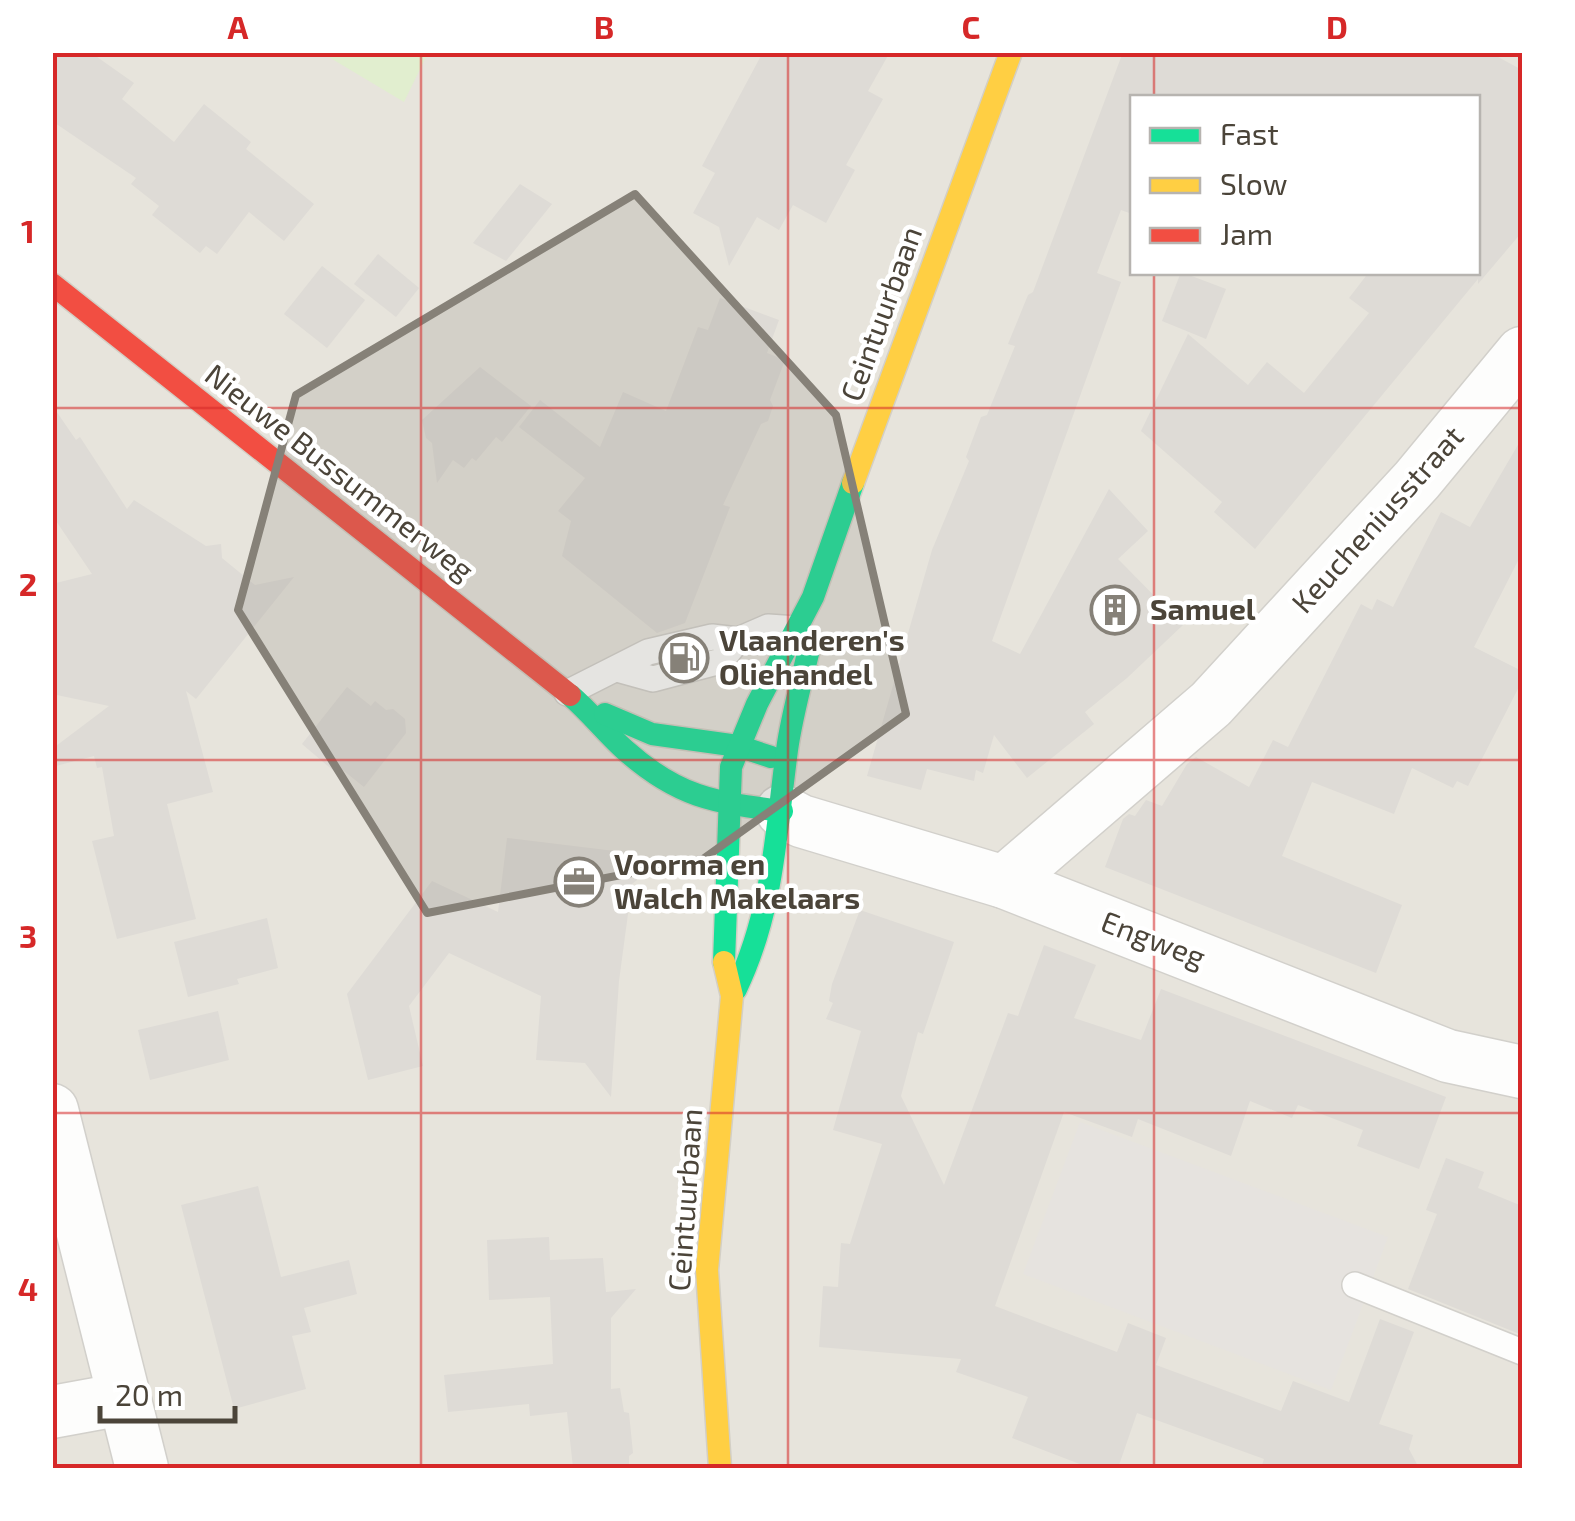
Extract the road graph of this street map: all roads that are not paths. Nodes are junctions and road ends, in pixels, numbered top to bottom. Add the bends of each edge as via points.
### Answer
1 (1012, 52) edge
2 (52, 284) edge
3 (1522, 354) edge
4 (803, 632) junction
5 (577, 701) junction
6 (738, 746) junction
7 (784, 787) junction
8 (728, 803) junction
9 (1004, 882) junction
10 (732, 996) junction
11 (1522, 1072) edge
12 (52, 1110) edge
13 (1355, 1286) dead end
14 (1522, 1352) edge
15 (124, 1399) junction
16 (52, 1412) edge
17 (142, 1468) edge
18 (720, 1468) edge
19 (746, 1468) edge

1 - 4 main road, Ceintuurbaan
2 - 5 main road, Nieuwe Bussummerweg
3 - 9 street, Keucheniusstraat via 1418,480 1211,704
4 - 5 lane via 768,627 738,640 722,661 653,679 617,669
4 - 6 main road, Ceintuurbaan
4 - 7 main road, Ceintuurbaan
5 - 6 main road, Nieuwe Bussummerweg via 652,734
5 - 8 main road, Nieuwe Bussummerweg via 659,776
6 - 7 main road, Nieuwe Bussummerweg
6 - 8 main road, Ceintuurbaan
7 - 8 main road, Nieuwe Bussummerweg
7 - 9 street, Engweg via 800,821
7 - 10 main road, Ceintuurbaan via 762,921 750,965
8 - 10 main road, Ceintuurbaan via 723,957
9 - 11 street, Engweg via 1448,1056
10 - 18 main road, Ceintuurbaan via 707,1270
12 - 15 street
13 - 14 lane
15 - 16 street
15 - 17 street
18 - 19 street

